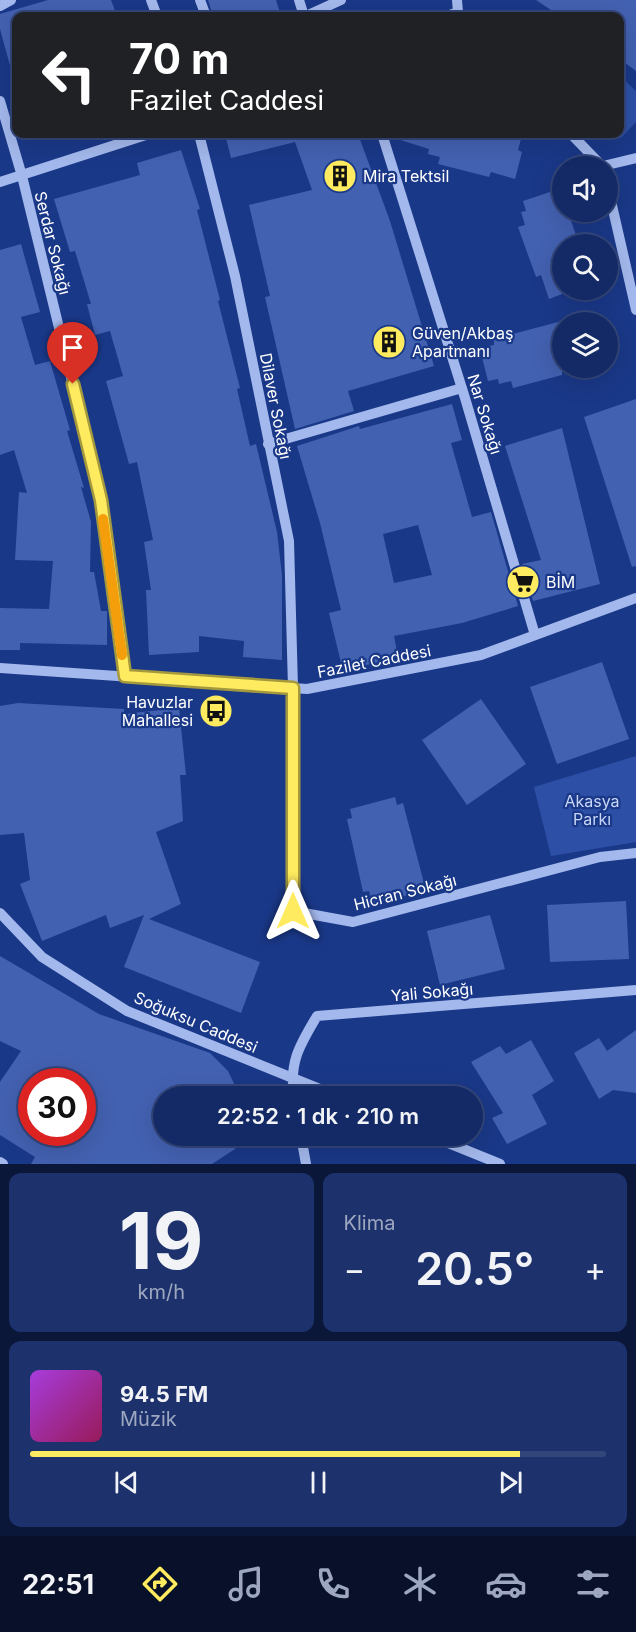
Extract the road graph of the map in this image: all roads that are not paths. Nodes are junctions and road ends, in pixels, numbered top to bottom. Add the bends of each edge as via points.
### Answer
1 (11, 0) edge
2 (341, 0) edge
3 (0, 6) edge
4 (314, 12) edge
5 (0, 101) edge
6 (137, 138) edge
7 (200, 138) edge
8 (383, 138) edge
9 (575, 138) edge
10 (593, 156) edge
11 (636, 158) edge
12 (618, 162) edge
13 (22, 176) junction
14 (0, 182) edge
15 (616, 222) edge
16 (636, 309) edge
17 (462, 388) junction
18 (268, 444) junction
19 (636, 598) edge
20 (535, 636) junction
21 (0, 668) edge
22 (125, 676) junction
23 (293, 688) junction
24 (636, 853) edge
25 (0, 912) edge
26 (636, 990) edge
27 (291, 1078) junction
28 (292, 1086) edge
29 (311, 1086) edge
30 (303, 1146) edge
31 (456, 1146) edge
32 (306, 1164) edge
33 (500, 1164) edge

1 - 3 street
2 - 4 street
5 - 13 street, Serdar Sokağı
6 - 13 street
7 - 18 street, Dilaver Sokağı via 235,276
8 - 17 street, Nar Sokağı
9 - 10 street
11 - 12 street
13 - 14 street
13 - 22 street, Serdar Sokağı via 101,500
15 - 16 street
17 - 18 street
17 - 20 street, Nar Sokağı
18 - 23 street, Dilaver Sokağı via 289,541
19 - 20 street, Fazilet Caddesi
20 - 23 street, Fazilet Caddesi via 481,656 307,689
21 - 22 street, Fazilet Caddesi
22 - 23 street, Fazilet Caddesi
23 - 24 street, Hicran Sokağı via 293,911 353,922 600,857
25 - 27 street, Soğuksu Caddesi via 42,957 127,1011
26 - 27 street, Yali Sokağı via 317,1016 296,1052
27 - 28 street, Yali Sokağı
27 - 29 street, Soğuksu Caddesi
30 - 32 street
31 - 33 street

